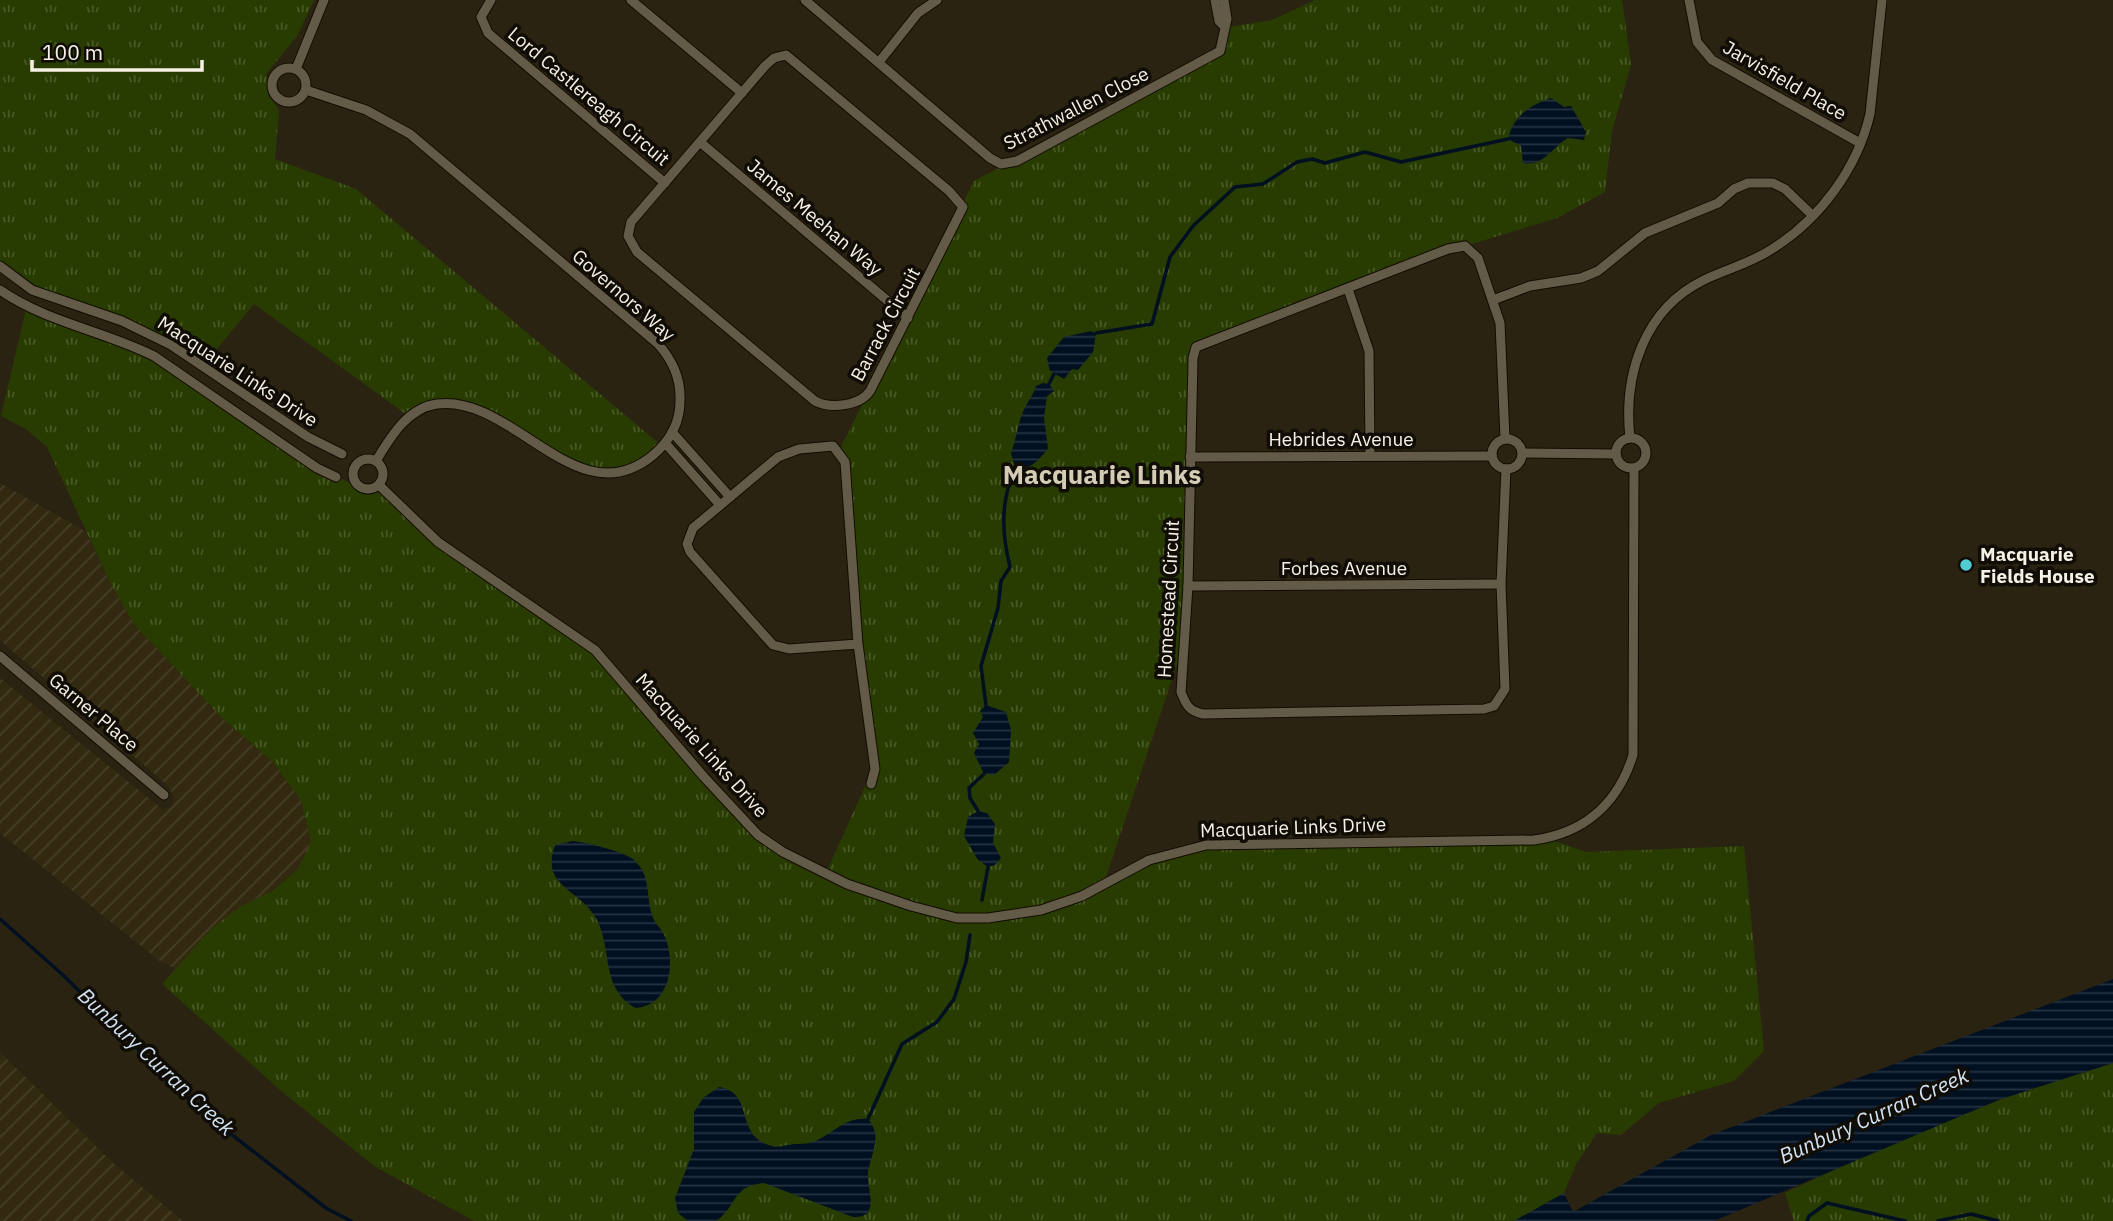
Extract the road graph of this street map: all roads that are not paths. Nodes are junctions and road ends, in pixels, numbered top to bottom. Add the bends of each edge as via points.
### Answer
1 (324, 0) edge
2 (491, 0) edge
3 (631, 0) edge
4 (805, 0) edge
5 (937, 0) edge
6 (1215, 0) edge
7 (1224, 0) edge
8 (1689, 0) edge
9 (1882, 0) edge
10 (1224, 26) junction
11 (879, 62) junction
12 (296, 69) junction
13 (306, 90) junction
14 (742, 93) junction
15 (700, 142) junction
16 (1860, 143) junction
17 (664, 183) junction
18 (1812, 215) junction
19 (0, 266) edge
20 (1348, 289) junction
21 (0, 290) edge
22 (1493, 300) junction
23 (908, 318) junction
24 (672, 432) junction
25 (1505, 438) junction
26 (1630, 438) junction
27 (666, 444) junction
28 (1523, 453) junction
29 (342, 454) dead end
30 (1616, 454) junction
31 (1370, 456) junction
32 (1492, 456) junction
33 (1190, 457) junction
34 (376, 461) junction
35 (1634, 468) junction
36 (1506, 469) junction
37 (336, 477) dead end
38 (379, 485) junction
39 (730, 497) junction
40 (720, 505) junction
41 (1501, 584) junction
42 (1188, 586) junction
43 (858, 644) junction
44 (0, 656) edge
45 (871, 784) dead end
46 (164, 795) dead end

1 - 12 street
2 - 17 street, Lord Castlereagh Circuit via 481,17 488,33
3 - 14 street
4 - 11 street, Strathwallen Close
5 - 11 street via 918,13
6 - 10 street
7 - 10 street
8 - 16 street, Jarvisfield Place via 1697,42 1712,60
9 - 16 street via 1875,93
10 - 11 street, Strathwallen Close via 1224,42 1212,57 1009,164 990,158
12 - 13 street via 305,79
12 - 13 street via 279,72 273,91 290,102 300,99
13 - 24 street, Governors Way via 378,115 410,134 657,343 670,359 679,384 679,415
14 - 15 street, Barrack Circuit
14 - 23 street, Barrack Circuit via 771,59 788,56 958,199 961,215
15 - 17 street, Barrack Circuit
15 - 23 street, James Meehan Way
16 - 18 street via 1840,183
17 - 23 street, Barrack Circuit via 630,225 632,246 815,401 829,405 865,398
18 - 22 street via 1773,183 1748,183 1718,203 1638,236 1598,271 1530,286
18 - 26 street via 1771,250 1685,290 1651,326 1634,368
19 - 29 street, Macquarie Links Drive via 32,290 122,321 171,345 316,442
20 - 22 street, Homestead Circuit via 1460,246 1478,258
20 - 31 street via 1369,351
20 - 33 street, Homestead Circuit via 1196,347
21 - 37 street, Macquarie Links Drive via 41,312 154,356
22 - 25 street, Homestead Circuit via 1501,332
24 - 27 street, Governors Way
24 - 39 street
25 - 28 street via 1518,442
25 - 32 street via 1495,444
26 - 30 street via 1620,443
26 - 35 street via 1640,440 1647,452 1642,464
27 - 34 street, Governors Way via 630,469 603,474 571,466 493,418 436,404 396,429
27 - 40 street
28 - 30 street
28 - 36 street via 1518,465
30 - 35 street via 1619,463
31 - 32 street, Hebrides Avenue
31 - 33 street, Hebrides Avenue
32 - 36 street via 1496,465
33 - 42 street, Homestead Circuit
34 - 38 street via 383,473
34 - 38 street via 360,460 352,476 361,488
35 - 38 street, Macquarie Links Drive via 1633,755 1613,798 1586,822 1560,835 1534,839 1227,844 1183,849 1149,860 1065,903 988,918 957,918 881,896 805,864 758,835 595,650 438,542
36 - 41 street, Homestead Circuit
39 - 40 street
39 - 43 street via 787,452 824,445 841,453
40 - 43 street via 688,536 690,552 765,638 789,649
41 - 42 street, Forbes Avenue
41 - 42 street, Homestead Circuit via 1505,690 1494,706 1203,714 1192,712 1181,692
43 - 45 street via 874,769
44 - 46 street, Garner Place

